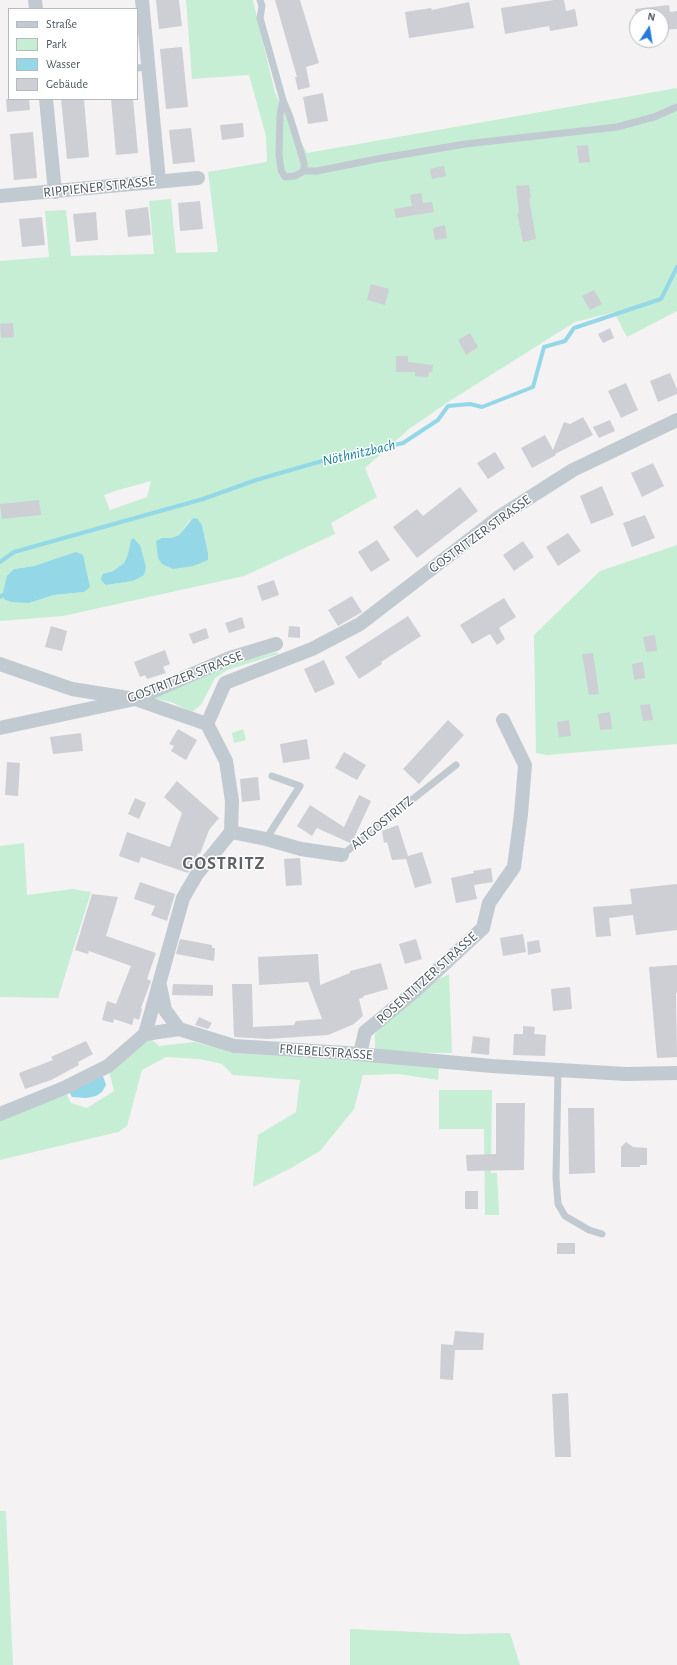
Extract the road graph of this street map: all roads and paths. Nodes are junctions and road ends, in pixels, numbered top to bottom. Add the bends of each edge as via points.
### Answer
1 (142, 0) edge
2 (260, 0) edge
3 (143, 68) edge
4 (46, 100) edge
5 (283, 100) junction
6 (677, 107) edge
7 (304, 171) junction
8 (198, 178) dead end
9 (159, 180) junction
10 (55, 192) junction
11 (0, 196) edge
12 (677, 420) edge
13 (276, 644) dead end
14 (0, 664) edge
15 (135, 699) junction
16 (504, 720) dead end
17 (207, 724) junction
18 (0, 728) edge
19 (456, 765) dead end
20 (272, 776) dead end
21 (230, 832) junction
22 (266, 839) junction
23 (342, 855) joint
24 (159, 983) junction
25 (179, 1029) junction
26 (145, 1034) junction
27 (360, 1054) junction
28 (558, 1070) junction
29 (677, 1073) edge
30 (0, 1114) edge
31 (602, 1234) dead end

1 - 3 street
2 - 5 lane via 260,18
3 - 9 street
4 - 10 street
5 - 7 lane via 300,147
5 - 7 lane via 280,115 280,170 285,177 295,176
6 - 7 lane via 654,117 617,127 465,144 317,171
8 - 9 street, RIPPIENER STRASSE
9 - 10 street, RIPPIENER STRASSE
10 - 11 street, RIPPIENER STRASSE
12 - 17 street, GOSTRITZER STRASSE via 573,470 499,516 360,624 312,650 225,683
13 - 15 street, GOSTRITZER STRASSE via 230,658
14 - 15 street via 72,689
15 - 17 street
15 - 18 street, GOSTRITZER STRASSE
16 - 27 street, ROSENTITZER STRASSE via 525,765 514,867 489,903 483,928 365,1032
17 - 21 street via 226,761 232,801
19 - 23 lane, ALTGOSTRITZ
20 - 22 lane via 300,786
21 - 22 street, ALTGOSTRITZ
21 - 24 street via 197,874 183,898
22 - 23 street, ALTGOSTRITZ via 301,849
24 - 25 street via 165,1010
24 - 26 street
25 - 26 street, FRIEBELSTRASSE
25 - 27 street, FRIEBELSTRASSE via 234,1046
26 - 30 street via 108,1066 64,1088
27 - 28 street, FRIEBELSTRASSE via 464,1065
28 - 29 street, FRIEBELSTRASSE via 626,1074
28 - 31 lane via 558,1204 565,1216 574,1223

